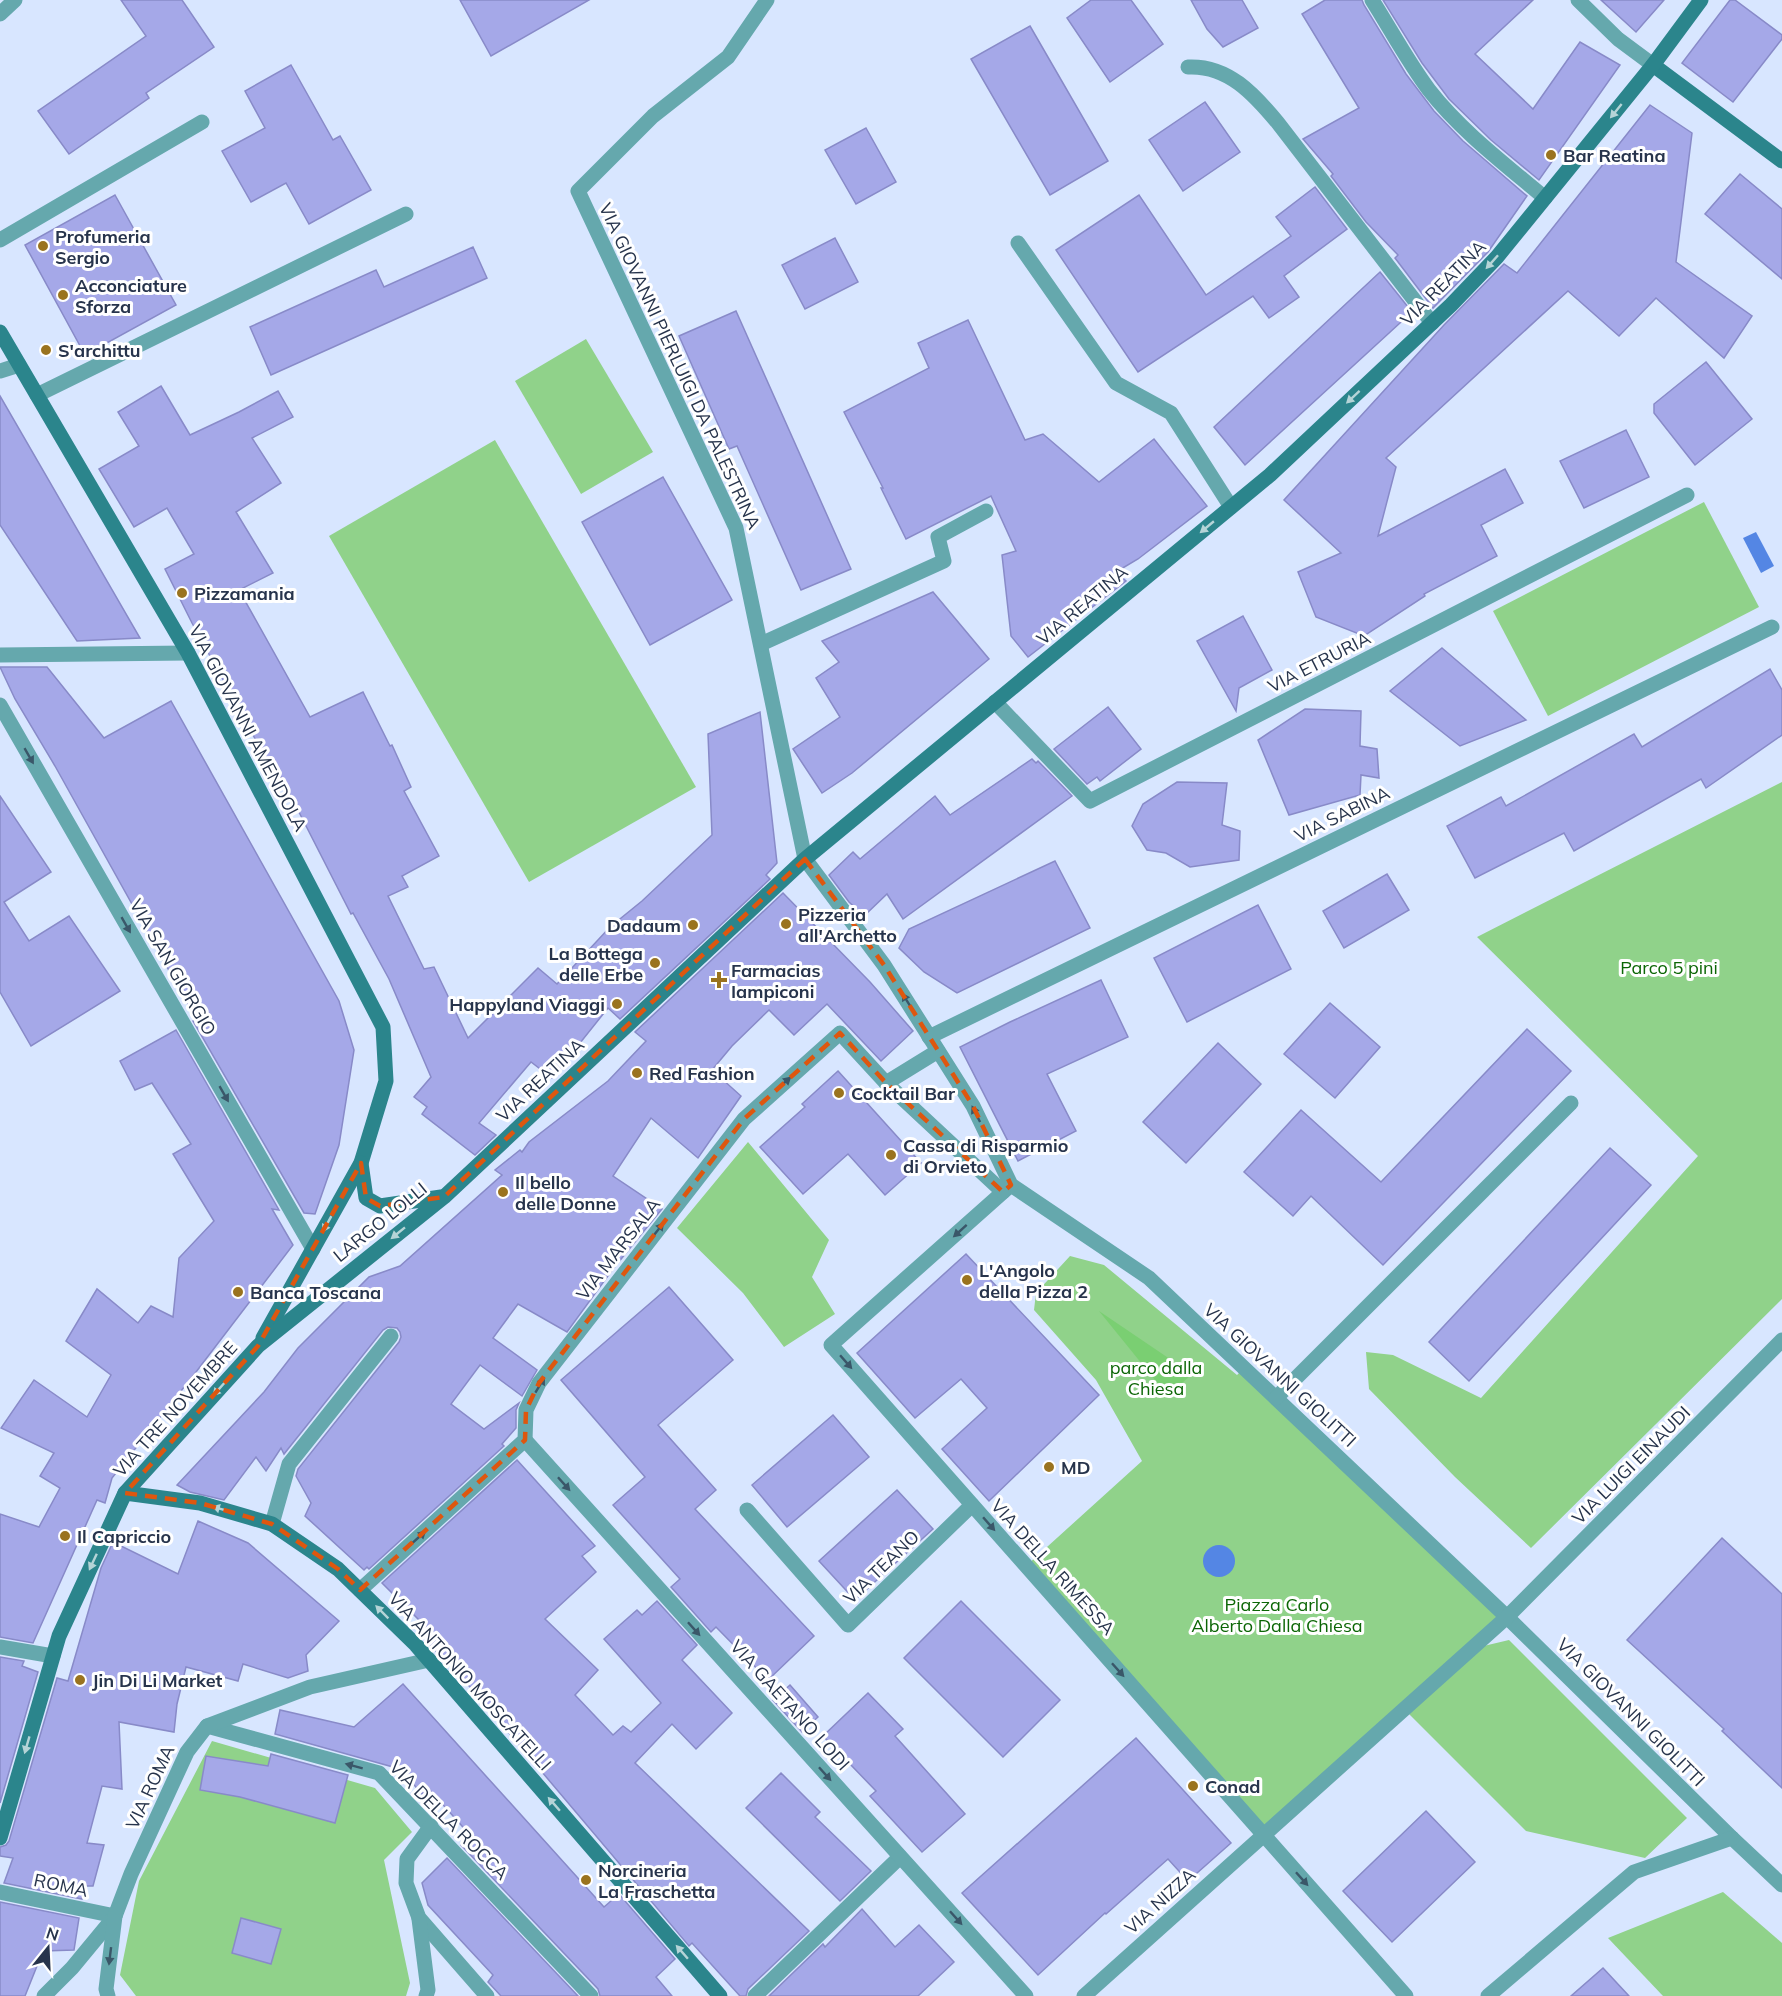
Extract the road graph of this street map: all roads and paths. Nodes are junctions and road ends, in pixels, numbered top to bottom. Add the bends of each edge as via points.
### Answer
1 (15, 0) edge
2 (767, 0) edge
3 (1372, 0) edge
4 (1578, 0) edge
5 (1701, 0) edge
6 (0, 14) edge
7 (1653, 65) junction
8 (1188, 67) dead end
9 (202, 122) dead end
10 (1782, 161) edge
11 (1545, 198) junction
12 (406, 214) dead end
13 (0, 240) edge
14 (1018, 243) dead end
15 (1432, 323) junction
16 (0, 332) edge
17 (19, 365) junction
18 (0, 371) edge
19 (37, 395) junction
20 (1687, 495) dead end
21 (1231, 507) junction
22 (986, 510) dead end
23 (1772, 627) dead end
24 (761, 644) junction
25 (188, 653) junction
26 (0, 655) edge
27 (995, 702) junction
28 (0, 705) edge
29 (805, 859) junction
30 (929, 1037) junction
31 (938, 1051) junction
32 (886, 1083) junction
33 (1571, 1103) dead end
34 (361, 1163) junction
35 (1007, 1188) junction
36 (444, 1197) junction
37 (313, 1249) junction
38 (391, 1336) dead end
39 (1782, 1340) edge
40 (258, 1346) junction
41 (1276, 1398) junction
42 (525, 1440) junction
43 (126, 1493) junction
44 (972, 1505) junction
45 (747, 1510) dead end
46 (272, 1524) junction
47 (360, 1590) junction
48 (1507, 1617) junction
49 (0, 1647) edge
50 (53, 1656) junction
51 (429, 1660) junction
52 (207, 1726) junction
53 (431, 1826) junction
54 (1263, 1835) junction
55 (0, 1838) edge
56 (1732, 1838) junction
57 (900, 1857) junction
58 (1782, 1885) edge
59 (0, 1892) edge
60 (115, 1916) junction
61 (419, 1918) junction
62 (44, 1996) edge
63 (108, 1996) edge
64 (426, 1996) edge
65 (487, 1996) edge
66 (591, 1996) edge
67 (720, 1996) edge
68 (755, 1996) edge
69 (1026, 1996) edge
70 (1084, 1996) edge
71 (1406, 1996) edge
72 (1488, 1996) edge

1 - 6 street
2 - 24 street, VIA GIOVANNI PIERLUIGI DA PALESTRINA via 728,57 653,116 578,191 736,528
3 - 11 street via 1439,101
4 - 7 street via 1618,39
5 - 7 main road, VIA REATINA
7 - 10 main road
7 -> 11 main road, VIA REATINA
8 - 15 street via 1216,70 1256,98
9 - 13 street
11 -> 15 main road, VIA REATINA via 1497,257
12 - 19 street
14 - 21 street via 1116,383 1171,413
15 -> 21 main road, VIA REATINA
16 - 17 main road, VIA GIOVANNI AMENDOLA
17 - 18 street
17 - 19 main road, VIA GIOVANNI AMENDOLA
19 - 25 main road, VIA GIOVANNI AMENDOLA
20 - 27 street, VIA ETRURIA via 1090,801
21 -> 27 main road, VIA REATINA
22 - 24 street via 938,537 944,561
23 - 30 street, VIA SABINA
24 - 29 street, VIA GIOVANNI PIERLUIGI DA PALESTRINA
25 - 26 street
25 - 34 main road, VIA GIOVANNI AMENDOLA via 382,1027 386,1081
27 - 29 main road, VIA REATINA
28 -> 37 street, VIA SAN GIORGIO
30 -> 29 street via 884,965
29 - 36 main road, VIA REATINA
30 - 31 street
31 - 32 street
35 -> 31 street via 973,1106
32 - 35 street, VIA GIOVANNI GIOLITTI
42 -> 32 street, VIA MARSALA via 526,1410 539,1383 744,1119 840,1033
33 - 41 street
34 - 36 main road, LARGO LOLLI via 366,1198 380,1206
34 -> 37 main road, LARGO LOLLI
35 - 41 street, VIA GIOVANNI GIOLITTI via 1149,1278
35 -> 44 street, VIA DELLA RIMESSA via 831,1345
36 -> 40 main road, LARGO LOLLI
37 - 40 main road, LARGO LOLLI
38 - 46 street via 289,1464
39 - 48 street, VIA LUIGI EINAUDI
40 -> 43 main road, VIA TRE NOVEMBRE
41 - 48 street, VIA GIOVANNI GIOLITTI
47 -> 42 street
42 -> 57 street, VIA GAETANO LODI
46 -> 43 main road, VIA ANTONIO MOSCATELLI via 200,1503
43 -> 50 main road, VIA TRE NOVEMBRE via 58,1636
44 - 45 street, VIA TEANO via 848,1625
44 -> 54 street, VIA DELLA RIMESSA
46 - 47 main road, VIA ANTONIO MOSCATELLI via 339,1569
51 -> 47 main road, VIA ANTONIO MOSCATELLI
48 - 54 street
48 - 56 street, VIA GIOVANNI GIOLITTI
49 - 50 street
50 -> 55 main road, VIA TRE NOVEMBRE
51 - 52 street via 310,1687
67 -> 51 main road, VIA ANTONIO MOSCATELLI
53 -> 52 street, VIA DELLA ROCCA via 379,1773
52 - 60 street, VIA ROMA via 187,1752
53 - 61 street via 407,1859 406,1883
53 - 66 street, VIA DELLA ROCCA
54 - 70 street, VIA NIZZA
54 -> 71 street, VIA DELLA RIMESSA
56 - 58 street, VIA GIOVANNI GIOLITTI
56 - 72 street via 1634,1872
57 - 68 street
57 -> 69 street, VIA GAETANO LODI
59 - 60 street, ROMA
60 - 62 street
60 -> 63 street
61 - 64 street
61 - 65 street

